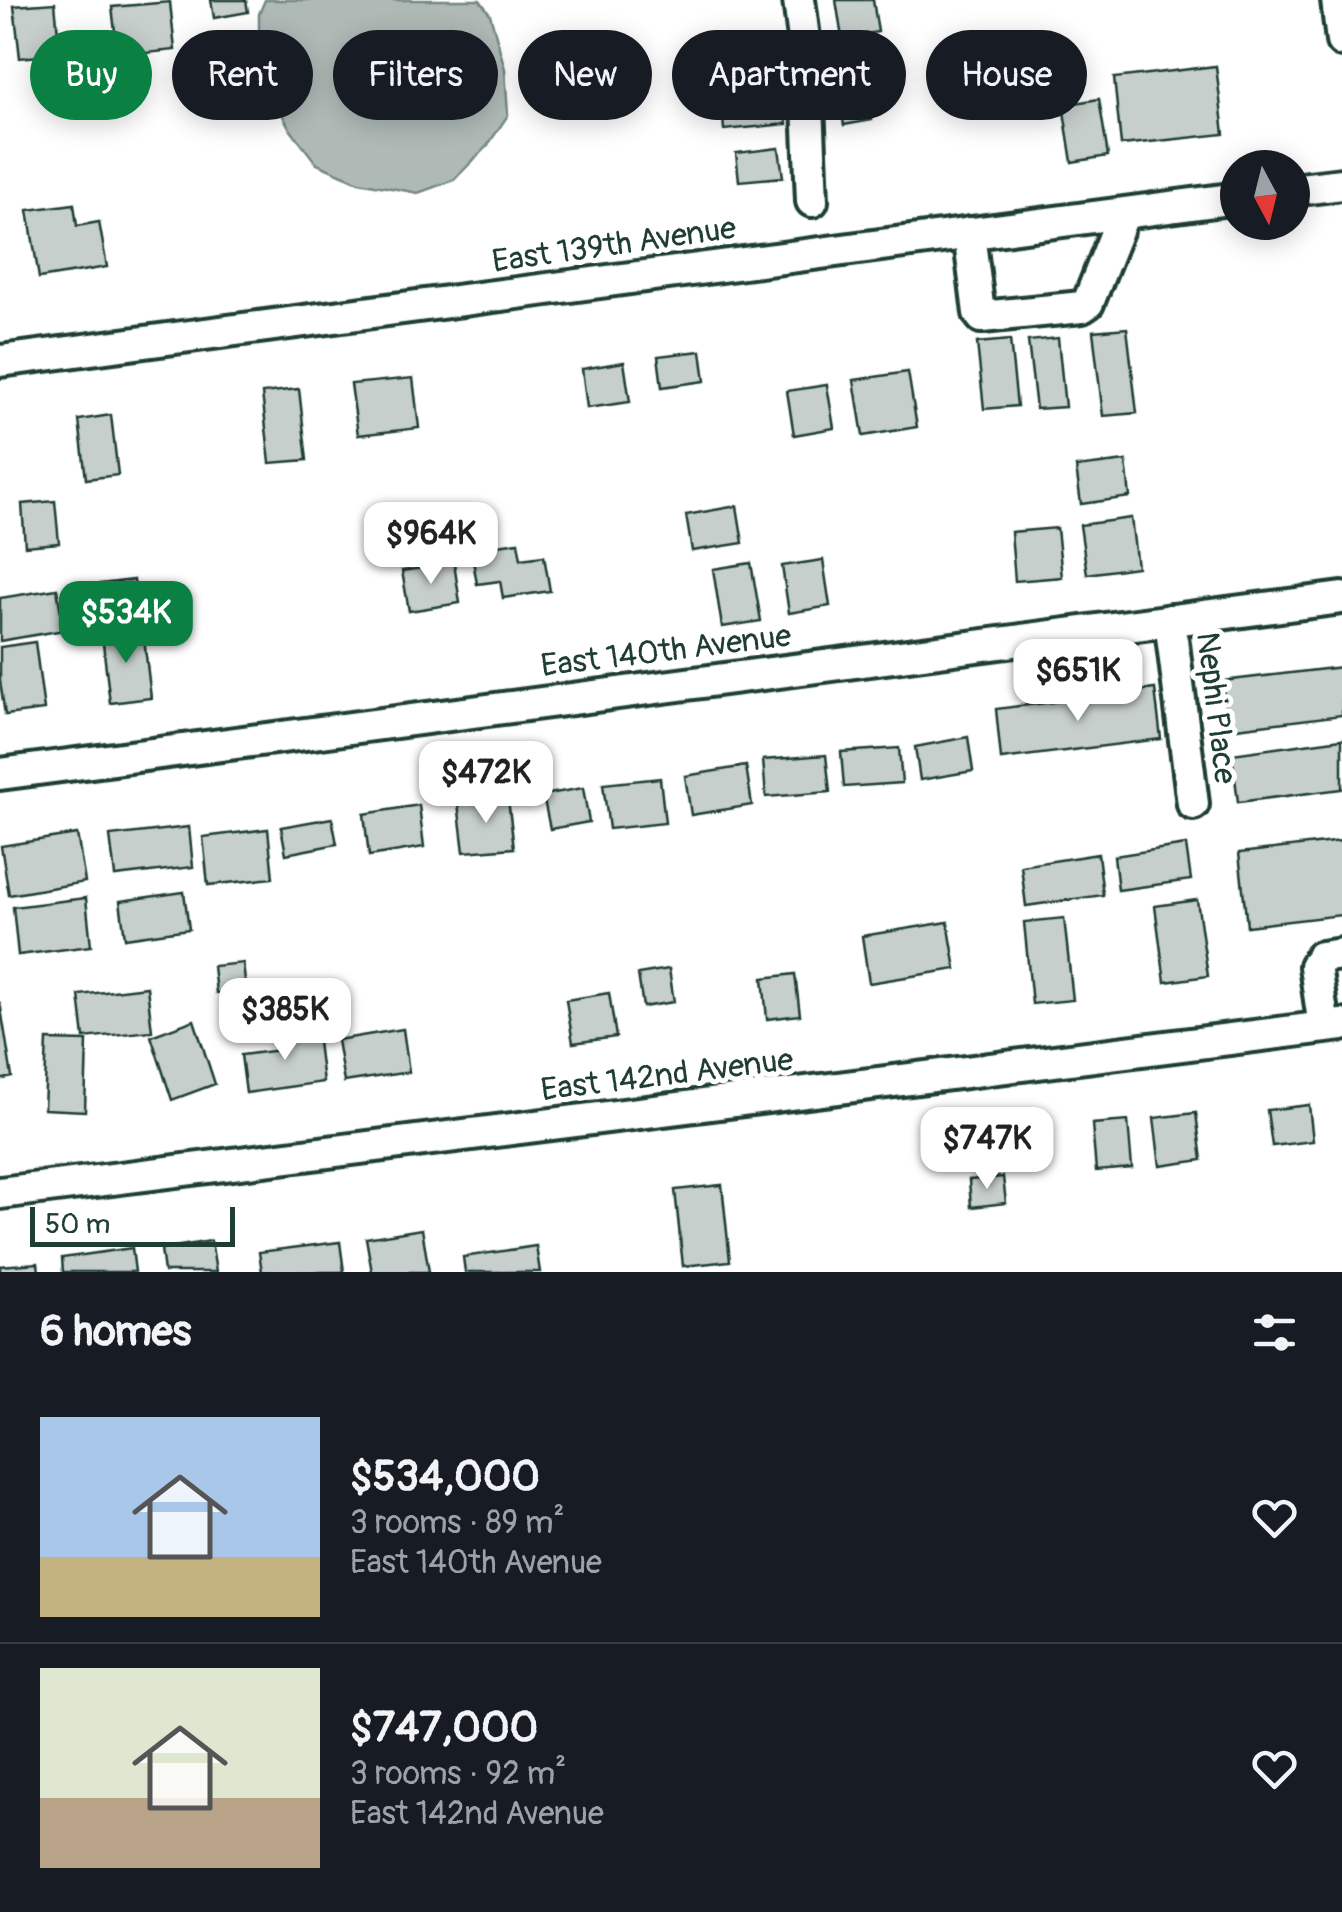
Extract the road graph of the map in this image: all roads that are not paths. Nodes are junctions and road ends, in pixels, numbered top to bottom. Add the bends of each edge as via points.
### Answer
1 (799, 0) edge
2 (1336, 0) edge
3 (1342, 40) edge
4 (1342, 184) edge
5 (1310, 188) edge
6 (1220, 200) edge
7 (812, 201) dead end
8 (1124, 212) junction
9 (969, 233) junction
10 (0, 362) edge
11 (1342, 598) edge
12 (1170, 620) junction
13 (0, 774) edge
14 (1193, 804) dead end
15 (1342, 954) edge
16 (1333, 1026) edge
17 (0, 1194) edge

1 - 7 street
2 - 3 street
4 - 5 street
6 - 8 street, East 139th Avenue
8 - 9 street, East 139th Avenue
8 - 9 street via 1082,307 982,317
9 - 10 street, East 139th Avenue
11 - 12 street, East 140th Avenue
12 - 13 street, East 140th Avenue
12 - 14 street, Nephi Place
15 - 16 street via 1322,956 1315,966
16 - 17 street, East 142nd Avenue

